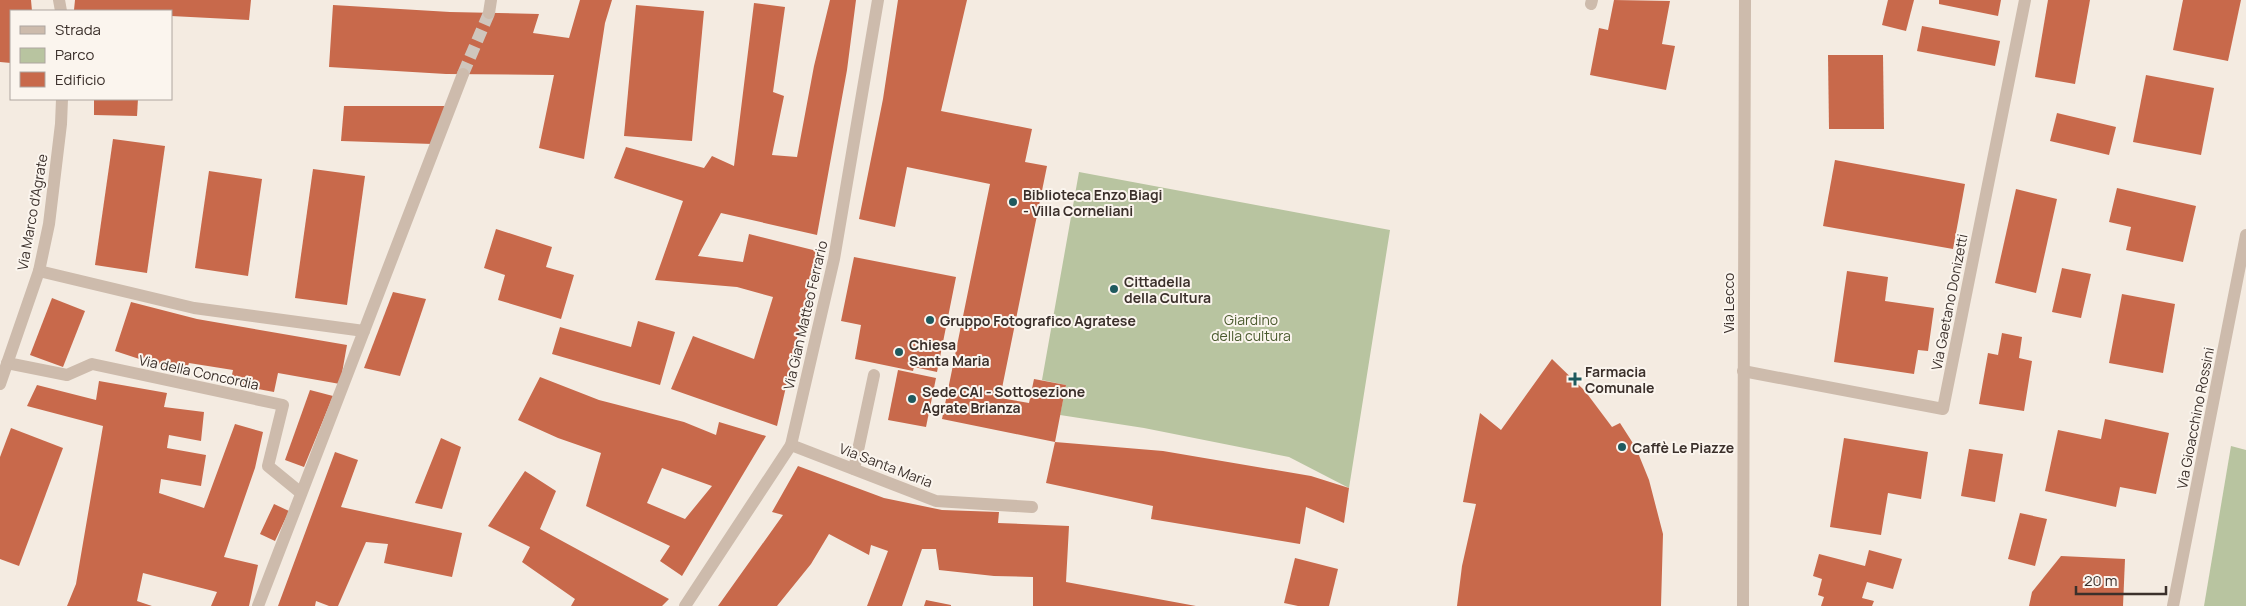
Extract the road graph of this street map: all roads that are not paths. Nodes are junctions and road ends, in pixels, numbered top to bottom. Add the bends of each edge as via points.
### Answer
1 (878, 0) edge
2 (1745, 0) edge
3 (2025, 0) edge
4 (463, 74) tunnel mouth
5 (62, 100) edge
6 (2246, 235) edge
7 (39, 271) junction
8 (364, 331) junction
9 (7, 363) junction
10 (1743, 371) junction
11 (874, 375) dead end
12 (0, 384) edge
13 (791, 445) junction
14 (854, 469) junction
15 (301, 494) junction
16 (1032, 506) dead end
17 (258, 606) edge
18 (685, 606) edge
19 (1743, 606) edge
20 (2173, 606) edge

1 - 13 street, Via Gian Matteo Ferrario via 834,259
2 - 10 street, Via Lecco
3 - 10 street, Via Gaetano Donizetti via 1943,409
4 - 8 street
5 - 7 street, Via Marco d'Agrate via 49,224
6 - 20 street, Via Gioacchino Rossini
7 - 8 street via 194,308
7 - 9 street, Via Marco d'Agrate
8 - 15 street
9 - 12 street, Via Marco d'Agrate
9 - 15 street, Via della Concordia via 67,375 92,364 283,405 268,466
10 - 19 street, Via Lecco
11 - 14 street
13 - 14 street, Via Santa Maria
13 - 18 street, Via Gian Matteo Ferrario
14 - 16 street, Via Santa Maria via 936,500
15 - 17 street

